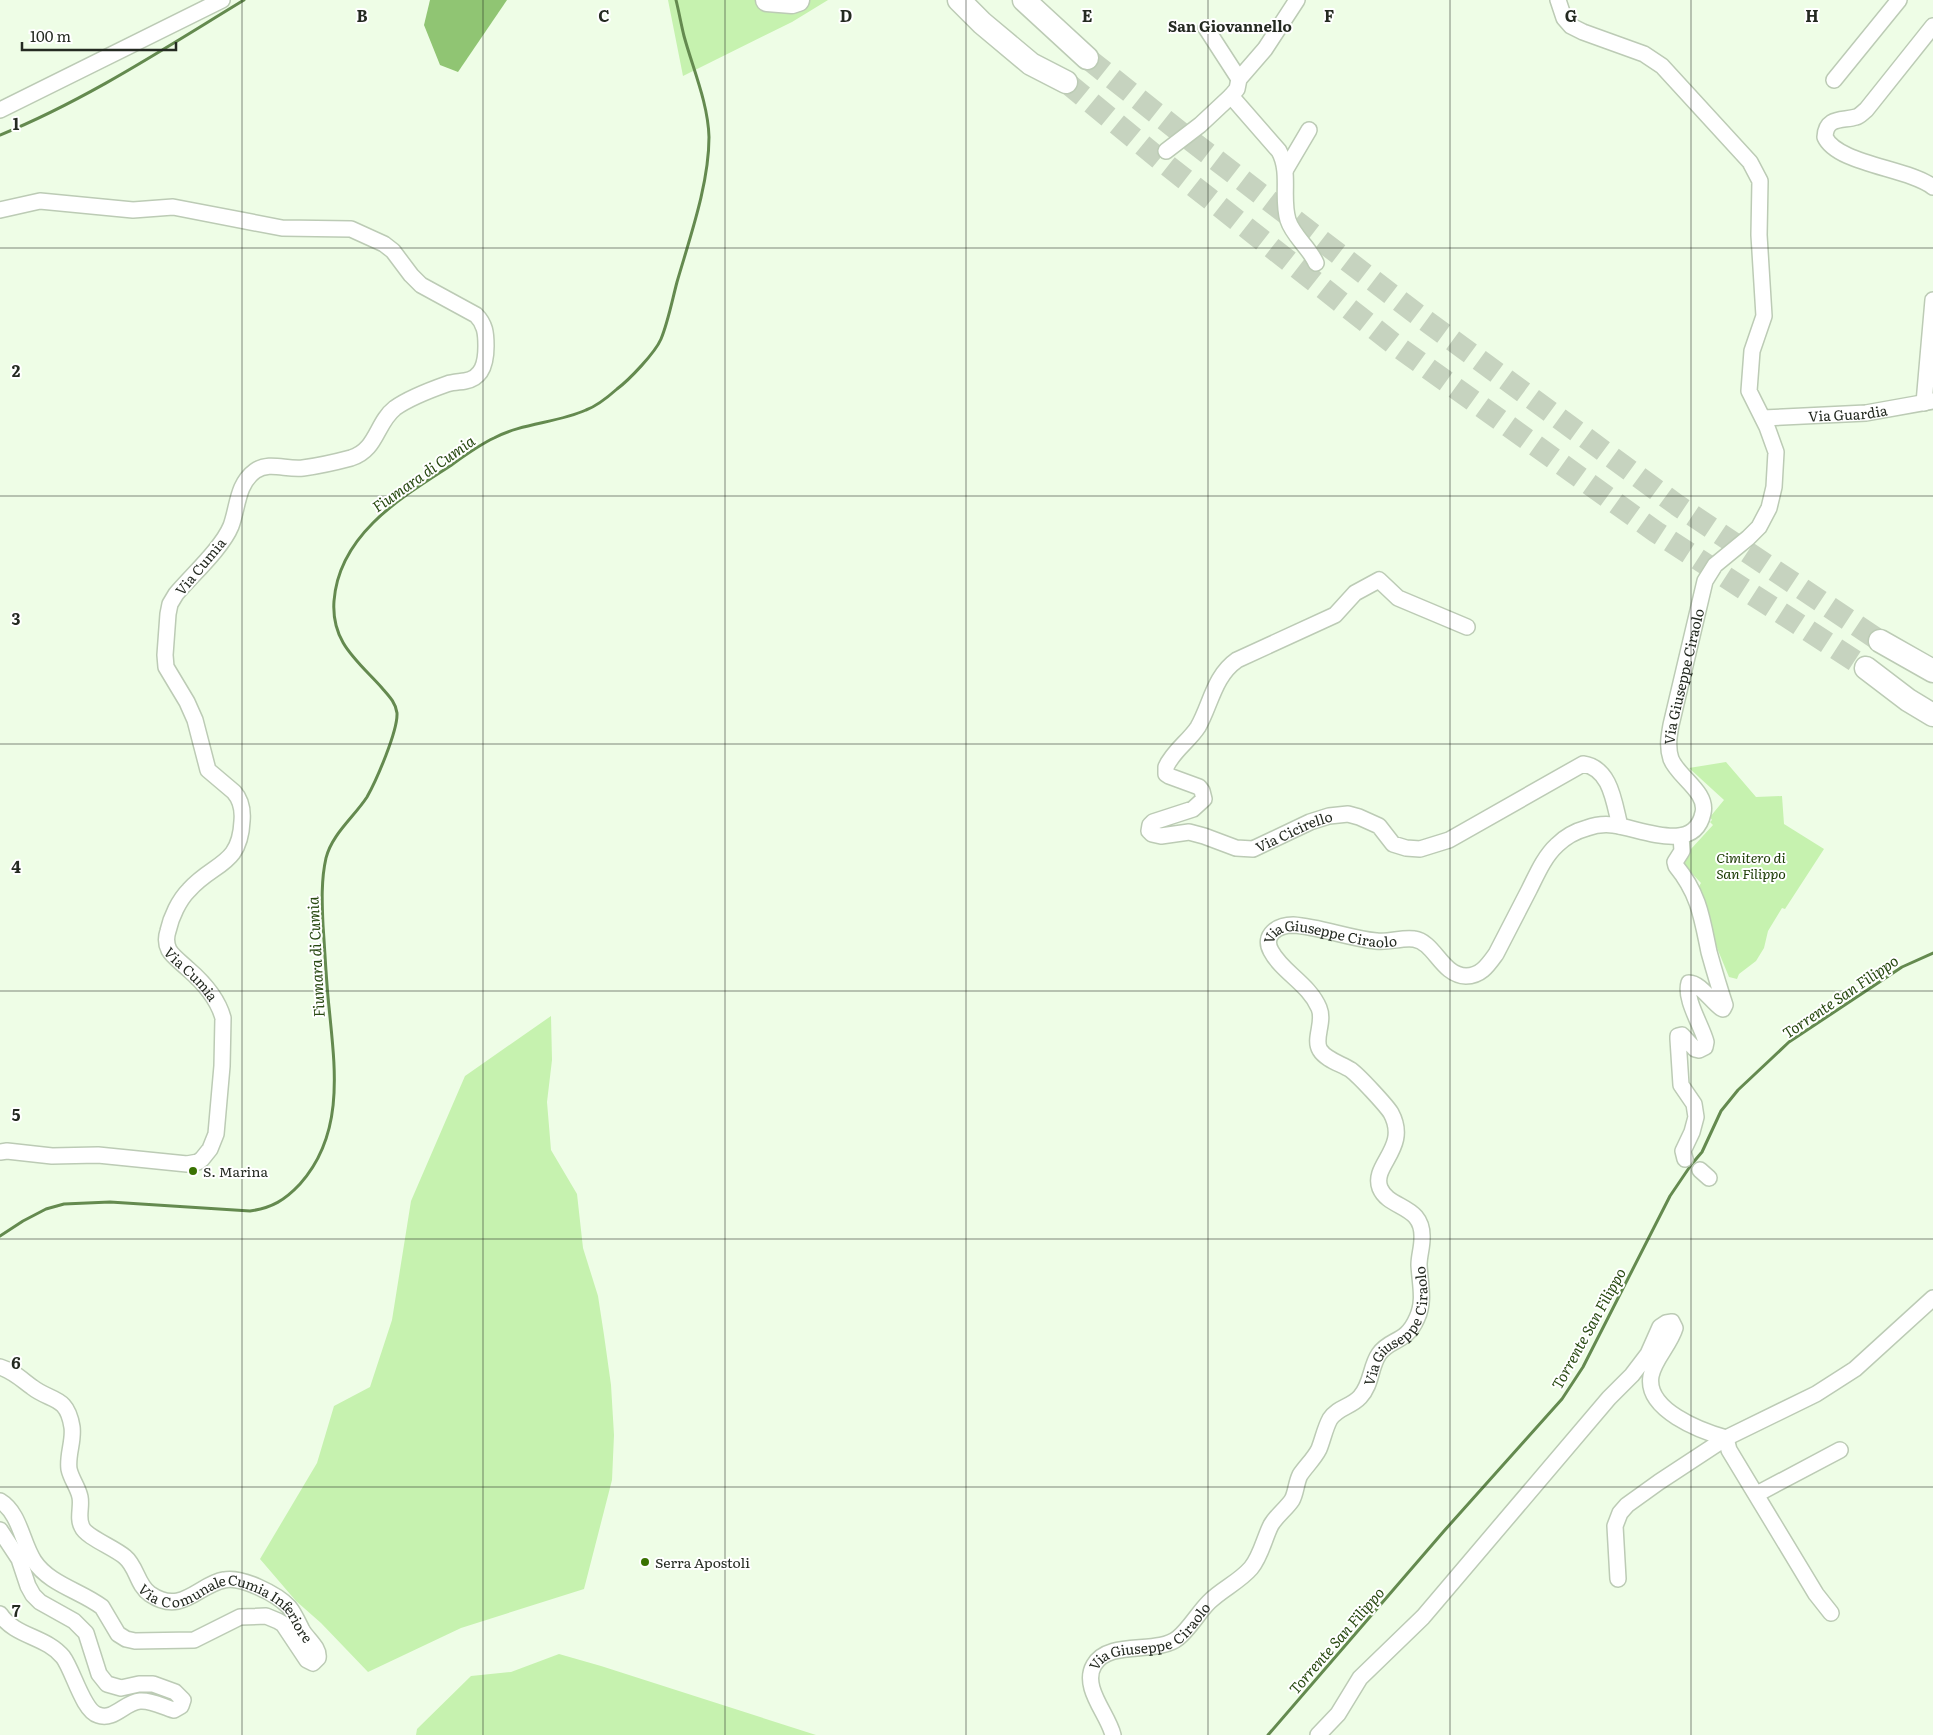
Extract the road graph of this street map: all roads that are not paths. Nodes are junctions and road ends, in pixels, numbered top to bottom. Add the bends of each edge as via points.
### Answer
1 (222, 0) edge
2 (767, 0) edge
3 (798, 0) edge
4 (959, 0) edge
5 (976, 0) edge
6 (1024, 0) edge
7 (1298, 0) edge
8 (1558, 0) edge
9 (1899, 0) edge
10 (1933, 26) edge
11 (1206, 28) dead end
12 (1087, 58) tunnel mouth
13 (1239, 79) junction
14 (1834, 80) dead end
15 (1230, 96) junction
16 (0, 110) edge
17 (1309, 130) dead end
18 (1166, 151) dead end
19 (1286, 169) junction
20 (1933, 187) edge
21 (0, 210) edge
22 (1316, 263) dead end
23 (1933, 300) edge
24 (1928, 402) edge
25 (1763, 418) junction
26 (1467, 627) dead end
27 (1880, 641) tunnel mouth
28 (1908, 657) junction
29 (1933, 666) edge
30 (1933, 671) edge
31 (1933, 705) edge
32 (1933, 715) edge
33 (1620, 826) junction
34 (1681, 836) junction
35 (0, 1152) edge
36 (1685, 1159) dead end
37 (1933, 1298) edge
38 (0, 1367) edge
39 (1726, 1438) junction
40 (1840, 1450) dead end
41 (1757, 1494) junction
42 (0, 1500) edge
43 (0, 1530) edge
44 (1618, 1580) dead end
45 (1831, 1613) dead end
46 (0, 1614) edge
47 (1113, 1735) edge
48 (1318, 1735) edge

1 - 16 street
2 - 3 highway
4 - 5 highway via 1031,64 1066,82
6 - 12 highway
7 - 13 street via 1265,49
8 - 25 street via 1564,18 1571,26 1644,54 1662,66 1750,162 1757,174 1760,181 1759,236 1764,316 1752,350 1749,386 1751,398
9 - 14 street
10 - 20 street via 1866,110 1856,117 1836,120 1827,128 1825,137 1832,146 1851,157 1904,173
11 - 13 street
13 - 15 street
15 - 18 street
15 - 19 street via 1279,151
17 - 19 street
19 - 22 street via 1288,219
21 - 35 street, Via Cumia via 40,201 133,210 173,207 282,228 351,228 393,251 421,285 476,315 484,325 486,337 486,361 477,376 447,384 399,405 384,419 372,444 363,453 303,468 271,466 254,472 242,486 225,537 170,604 166,668 192,712 208,770 238,796 242,808 238,846 231,856 194,884 185,895 172,919 167,938 171,952 202,982 219,1006 223,1018 217,1125 210,1149 198,1162 187,1164 98,1155
23 - 24 street
24 - 25 street, Via Guardia via 1866,413
25 - 34 street, Via Giuseppe Ciraolo via 1776,452 1772,499 1759,527 1715,566 1705,580 1670,731 1668,745 1673,763 1699,796 1703,807 1697,825
26 - 33 street, Via Cicirello via 1398,598 1379,580 1356,593 1335,615 1242,657 1228,667 1215,687 1198,726 1166,766 1169,776 1199,787 1204,800 1193,810 1154,822 1149,831 1161,836 1189,832 1236,848 1253,849 1310,822 1348,814 1379,826 1393,844 1420,849 1449,840 1583,764 1596,767 1605,778
27 - 28 highway
28 - 29 highway
28 - 30 highway
31 - 32 highway via 1866,668
33 - 34 street, Via Giuseppe Ciraolo via 1667,837
33 - 47 street, Via Giuseppe Ciraolo via 1610,824 1587,828 1557,844 1541,867 1496,954 1486,968 1474,975 1451,971 1416,939 1374,941 1293,925 1280,926 1272,933 1268,942 1271,952 1318,1007 1320,1050 1356,1074 1388,1108 1394,1119 1396,1142 1382,1169 1379,1183 1384,1195 1408,1209 1420,1225 1421,1306 1409,1333 1379,1354 1369,1384 1360,1397 1330,1419 1314,1459 1301,1474 1291,1501 1271,1525 1253,1566 1218,1593 1171,1643 1115,1652 1094,1666 1091,1684
34 - 36 street via 1682,851 1676,866 1693,891 1703,917 1709,951 1725,1004 1721,1008 1697,985 1689,983 1692,1004 1706,1042 1705,1047 1699,1050 1682,1035 1678,1036 1681,1085 1694,1104 1696,1118 1683,1151
37 - 39 street via 1855,1369 1816,1394
38 - 42 street, Via Comunale Cumia Inferiore via 64,1406 72,1426 69,1468 79,1494 82,1528 130,1561 148,1593 163,1600 176,1600 190,1597 223,1580 241,1581 272,1594 288,1606 319,1652 318,1658 313,1662 307,1660 282,1624 266,1616 240,1617 194,1640 126,1639 114,1630 102,1607 50,1576 34,1562 12,1513
39 - 41 street via 1729,1450
39 - 44 street via 1659,1482 1620,1513 1615,1526
39 - 48 street via 1668,1411 1656,1400 1651,1378 1675,1328 1672,1322 1666,1323 1660,1327 1648,1354 1632,1375 1423,1617 1360,1678 1338,1714
40 - 41 street
41 - 45 street via 1816,1594
43 - 46 street via 19,1559 33,1595 74,1621 86,1633 99,1674 107,1684 121,1688 144,1683 158,1685 178,1694 181,1706 174,1710 140,1701 108,1716 96,1715 89,1709 70,1669 56,1649 10,1626

